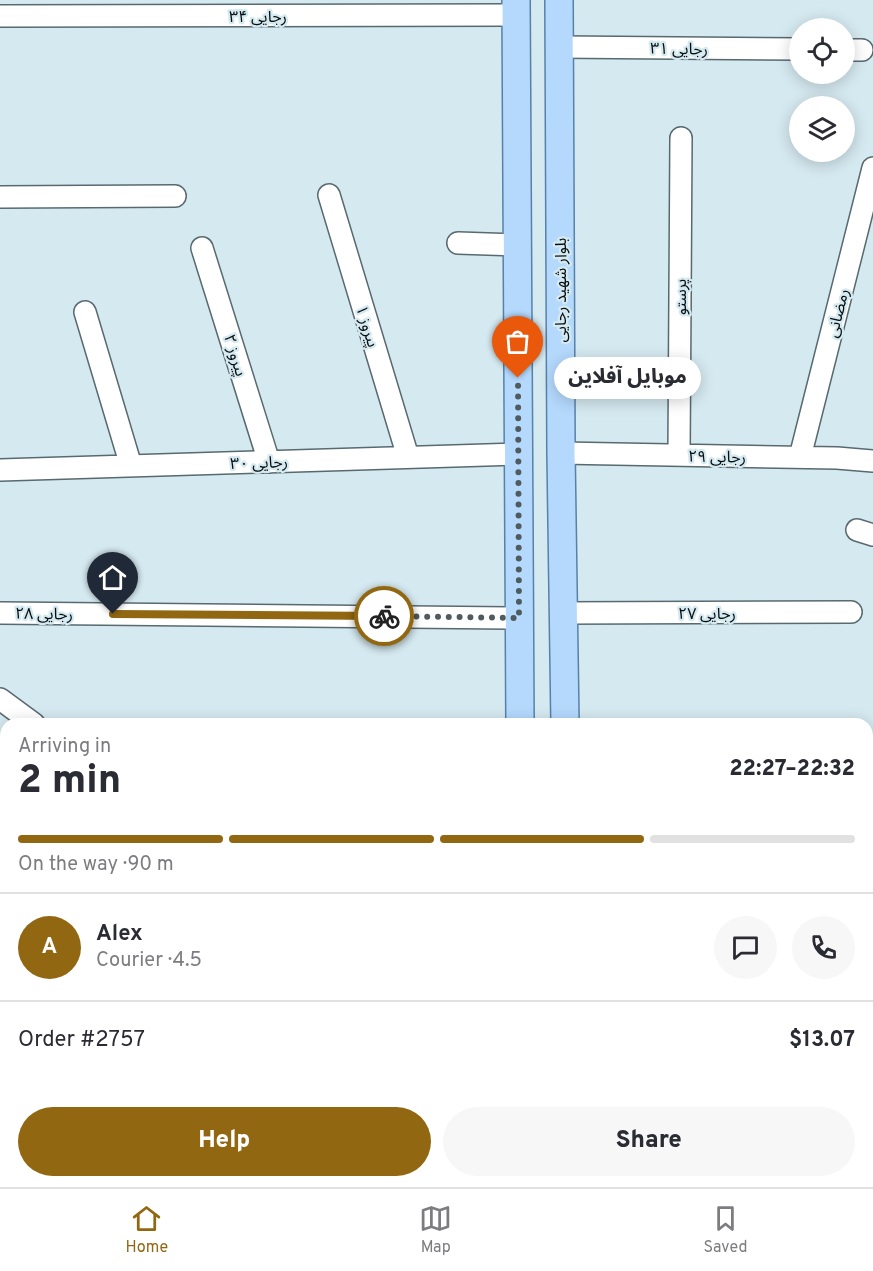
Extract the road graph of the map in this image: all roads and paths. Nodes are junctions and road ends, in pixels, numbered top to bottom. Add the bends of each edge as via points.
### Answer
1 (559, 0) edge
2 (516, 8) edge
3 (0, 16) edge
4 (559, 47) junction
5 (789, 49) edge
6 (681, 138) dead end
7 (873, 168) edge
8 (329, 195) dead end
9 (175, 196) dead end
10 (0, 197) edge
11 (458, 243) dead end
12 (518, 245) junction
13 (202, 248) dead end
14 (85, 312) dead end
15 (561, 453) junction
16 (519, 454) junction
17 (679, 455) junction
18 (408, 457) junction
19 (800, 458) junction
20 (873, 460) edge
21 (269, 462) junction
22 (131, 466) junction
23 (0, 470) edge
24 (851, 612) dead end
25 (0, 613) edge
26 (563, 614) junction
27 (519, 618) junction
28 (0, 699) edge
29 (26, 718) edge
30 (520, 718) edge
31 (565, 718) edge

1 - 4 main road, بلوار شهید رجایی
2 - 3 street, رجایی ۳۴
2 - 12 main road
4 - 5 street, رجایی ۳۱
4 - 15 main road, بلوار شهید رجایی
6 - 17 street, پرستو
7 - 19 street, رمضانی
8 - 18 street, پیروز ۱
9 - 10 street
11 - 12 street
12 - 16 main road
13 - 21 street, پیروز ۲
14 - 22 street
15 - 17 street, رجایی ۲۹
15 - 26 main road, بلوار شهید رجایی
16 - 18 street, رجایی ۳۰
16 - 27 main road
17 - 19 street, رجایی ۲۹
18 - 21 street, رجایی ۳۰
19 - 20 street, رجایی ۲۹
21 - 22 street, رجایی ۳۰
22 - 23 street, رجایی ۳۰
24 - 26 street, رجایی ۲۷
25 - 27 street, رجایی ۲۸
26 - 31 main road, بلوار شهید رجایی
27 - 30 main road
28 - 29 street

